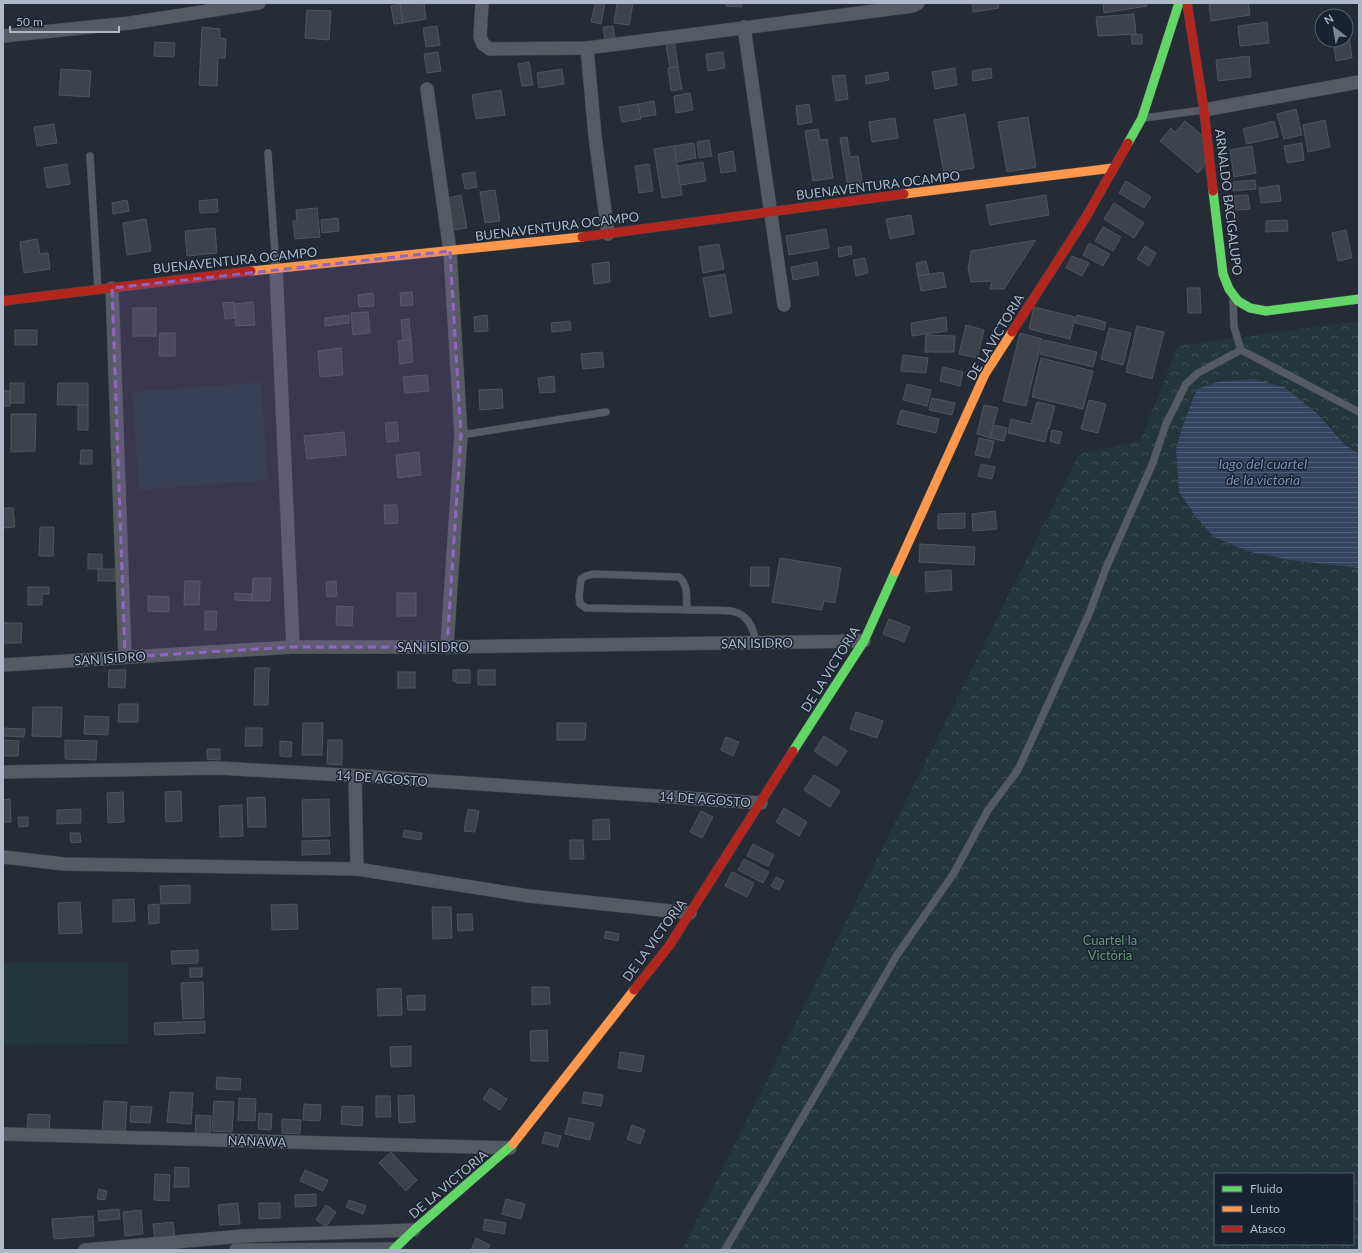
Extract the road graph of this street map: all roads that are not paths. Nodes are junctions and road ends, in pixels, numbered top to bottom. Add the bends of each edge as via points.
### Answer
1 (259, 3) edge
2 (482, 3) edge
3 (918, 3) edge
4 (1179, 3) edge
5 (1187, 3) edge
6 (744, 27) junction
7 (1191, 34) junction
8 (1169, 35) junction
9 (3, 36) edge
10 (588, 48) junction
11 (1359, 82) edge
12 (427, 89) dead end
13 (1204, 110) junction
14 (1142, 118) junction
15 (268, 153) dead end
16 (90, 156) dead end
17 (1113, 168) junction
18 (770, 212) junction
19 (608, 234) junction
20 (450, 251) junction
21 (276, 268) junction
22 (112, 288) junction
23 (98, 290) junction
24 (1233, 294) junction
25 (1359, 299) edge
26 (3, 301) edge
27 (784, 305) dead end
28 (1241, 350) junction
29 (606, 412) dead end
30 (1359, 412) edge
31 (461, 435) junction
32 (687, 610) junction
33 (864, 641) junction
34 (756, 643) junction
35 (293, 647) junction
36 (447, 647) junction
37 (125, 657) junction
38 (3, 665) edge
39 (3, 772) edge
40 (355, 776) junction
41 (761, 803) junction
42 (3, 857) edge
43 (357, 869) junction
44 (690, 913) junction
45 (3, 1134) edge
46 (510, 1148) junction
47 (414, 1230) junction
48 (85, 1250) edge
49 (236, 1250) edge
50 (394, 1250) edge
51 (725, 1250) edge

1 - 9 street via 130,23
2 - 10 street via 480,37 483,44 490,49
3 - 6 street via 913,6
4 - 8 street, DE LA VICTORIA
5 - 7 street, ARNALDO BACIGALUPO
6 - 10 street
6 - 18 street
7 - 8 street
7 - 13 street, ARNALDO BACIGALUPO
8 - 14 street, DE LA VICTORIA
10 - 19 street via 595,136
11 - 13 street
12 - 20 street
13 - 14 lane
13 - 24 street, ARNALDO BACIGALUPO via 1223,274
14 - 17 street, DE LA VICTORIA
15 - 21 lane
16 - 23 lane
17 - 18 street, BUENAVENTURA OCAMPO
17 - 33 street, DE LA VICTORIA via 1086,217 985,374
18 - 19 street, BUENAVENTURA OCAMPO
18 - 27 street
19 - 20 street, BUENAVENTURA OCAMPO
20 - 21 street, BUENAVENTURA OCAMPO
20 - 31 street
21 - 22 street, BUENAVENTURA OCAMPO
21 - 35 street
22 - 23 street, BUENAVENTURA OCAMPO
22 - 37 street
23 - 26 street, BUENAVENTURA OCAMPO
24 - 25 street, ARNALDO BACIGALUPO via 1238,301 1254,311
24 - 28 lane via 1234,327
28 - 30 lane
28 - 51 lane via 1198,373 1186,384 1166,424 1152,465 1106,568 1089,614 1018,770 988,810 954,873 897,955
29 - 31 lane
31 - 36 street
32 - 32 lane via 586,608 580,604 581,579 593,574 679,577 686,585
32 - 34 lane via 735,612 754,629
33 - 34 street, SAN ISIDRO
33 - 41 street, DE LA VICTORIA
34 - 36 street, SAN ISIDRO
35 - 36 street, SAN ISIDRO
35 - 37 street, SAN ISIDRO
37 - 38 street, SAN ISIDRO
39 - 40 street, 14 DE AGOSTO via 218,768
40 - 41 street, 14 DE AGOSTO
40 - 43 street
41 - 44 street, DE LA VICTORIA
42 - 43 street via 64,864
43 - 44 street via 529,896
44 - 46 street, DE LA VICTORIA via 669,946
45 - 46 street, NANAWA
46 - 47 street, DE LA VICTORIA
47 - 48 street via 243,1236
47 - 50 street, DE LA VICTORIA
49 - 50 street

